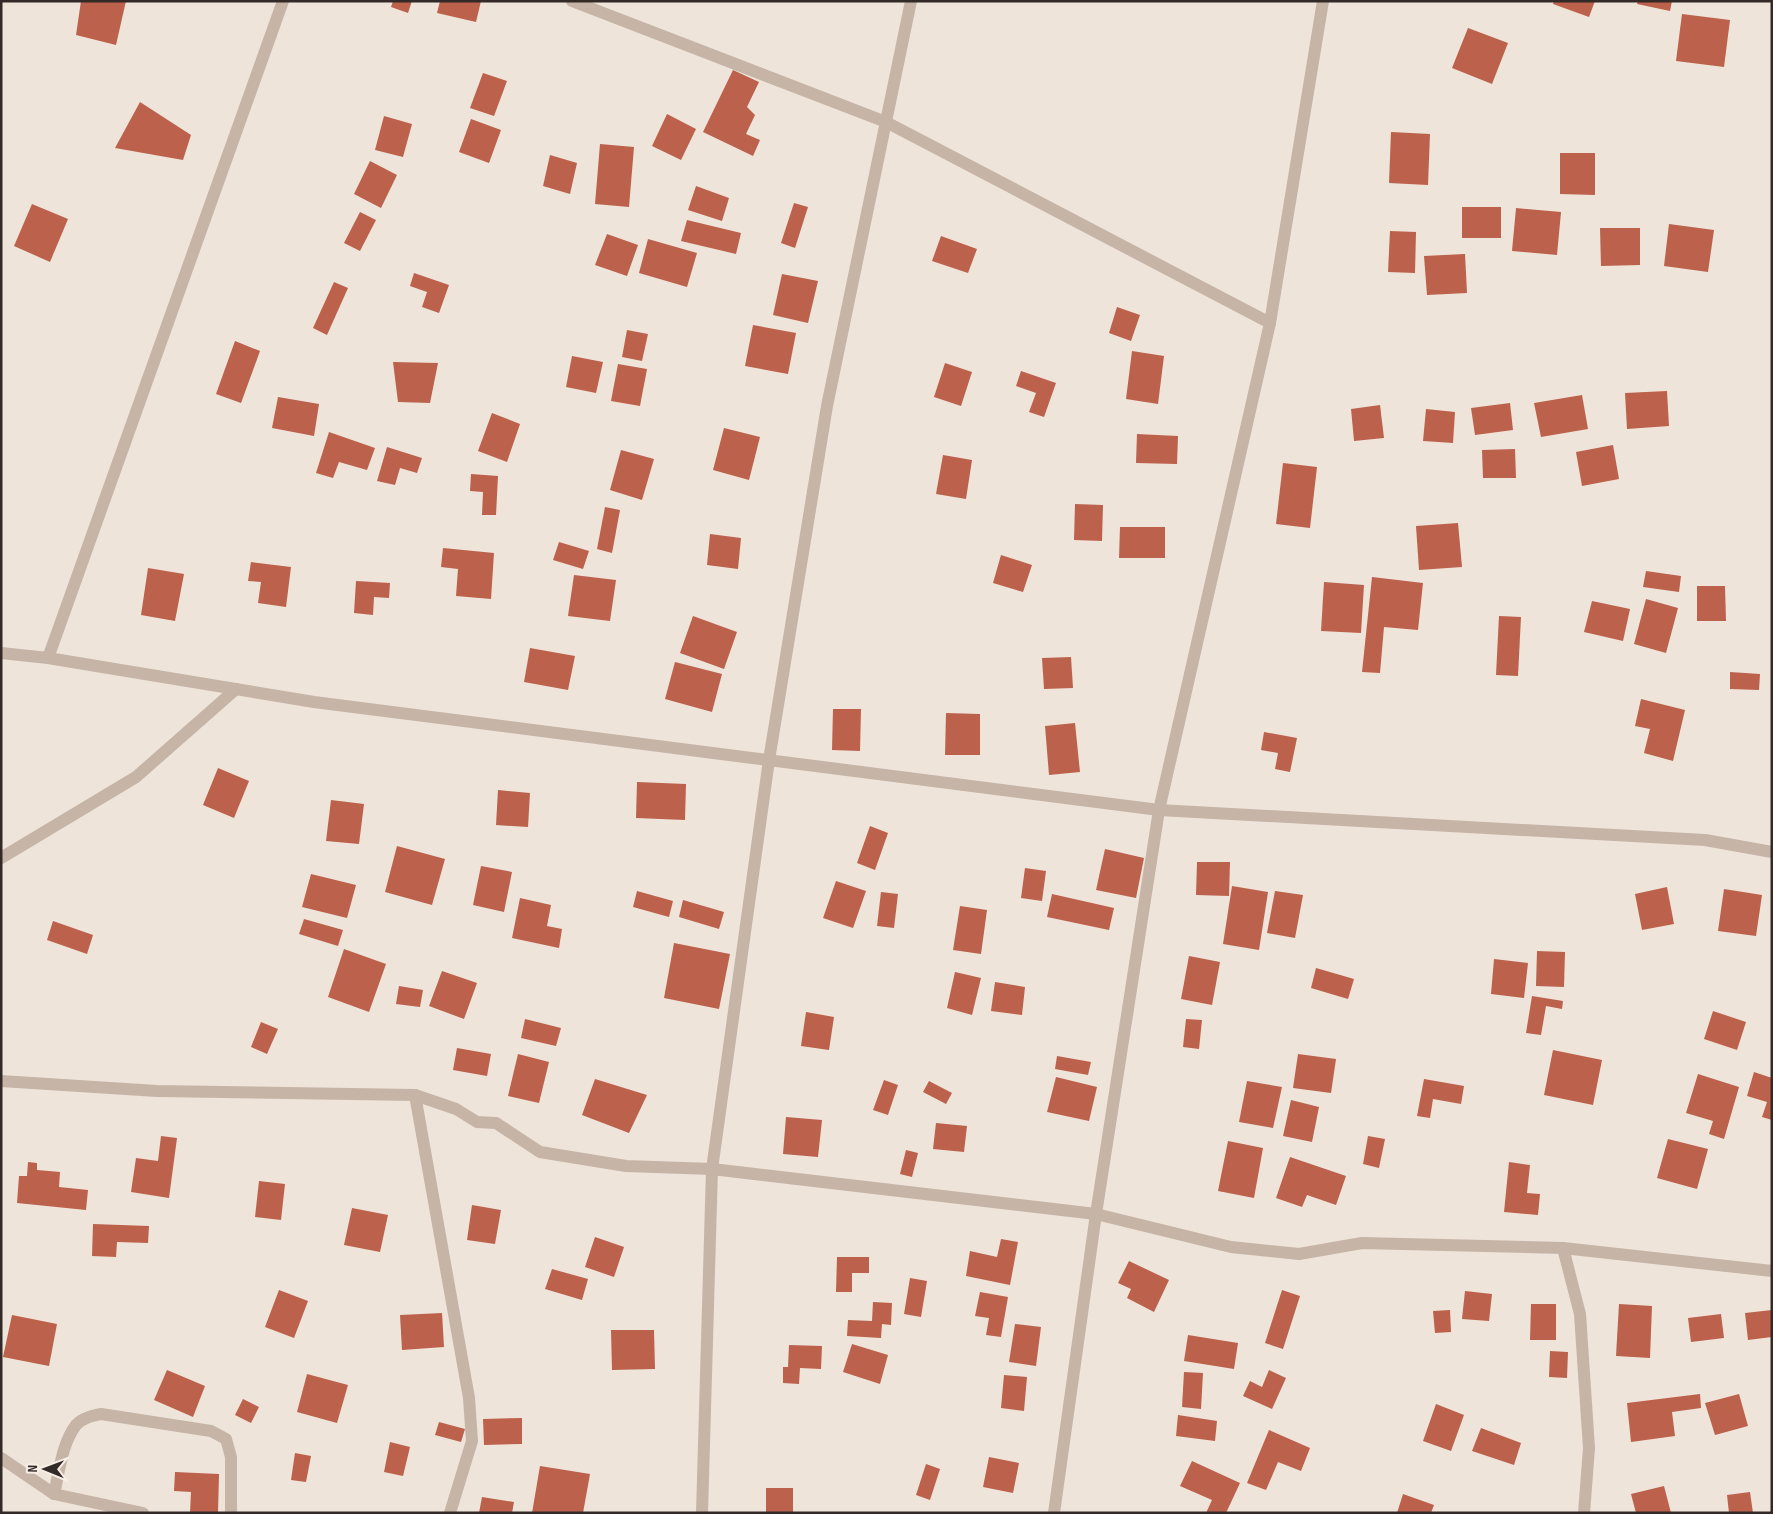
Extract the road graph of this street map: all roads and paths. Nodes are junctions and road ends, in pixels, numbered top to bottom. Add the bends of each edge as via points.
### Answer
1 (283, 1) edge
2 (572, 1) edge
3 (911, 1) edge
4 (1323, 1) edge
5 (886, 122) junction
6 (1270, 323) junction
7 (1, 653) edge
8 (48, 658) junction
9 (236, 689) junction
10 (769, 760) junction
11 (1159, 810) junction
12 (1772, 852) edge
13 (1, 858) edge
14 (1, 1081) edge
15 (416, 1095) junction
16 (712, 1169) junction
17 (1096, 1214) junction
18 (1563, 1248) junction
19 (1772, 1272) edge
20 (1, 1458) edge
21 (54, 1494) junction
22 (143, 1513) edge
23 (230, 1513) edge
24 (450, 1513) edge
25 (702, 1513) edge
26 (1054, 1513) edge
27 (1584, 1513) edge

1 - 8 street
2 - 5 street
3 - 5 street
4 - 6 street
5 - 6 street
5 - 10 street via 827,406
6 - 11 street
7 - 8 street
8 - 9 street
9 - 10 street via 314,702
9 - 13 street via 136,777
10 - 11 street
10 - 16 street
11 - 12 street via 1705,840
11 - 17 street
14 - 15 street via 157,1091
15 - 16 street via 456,1109 477,1122 496,1123 540,1152 626,1166
15 - 24 street via 469,1398 472,1441
16 - 17 street
16 - 25 street
17 - 18 street via 1231,1247 1299,1254 1362,1243
17 - 26 street
18 - 19 street
18 - 27 street via 1580,1314 1589,1448
20 - 21 street
21 - 22 street
21 - 23 street via 76,1425 101,1414 211,1431 226,1439 232,1457

